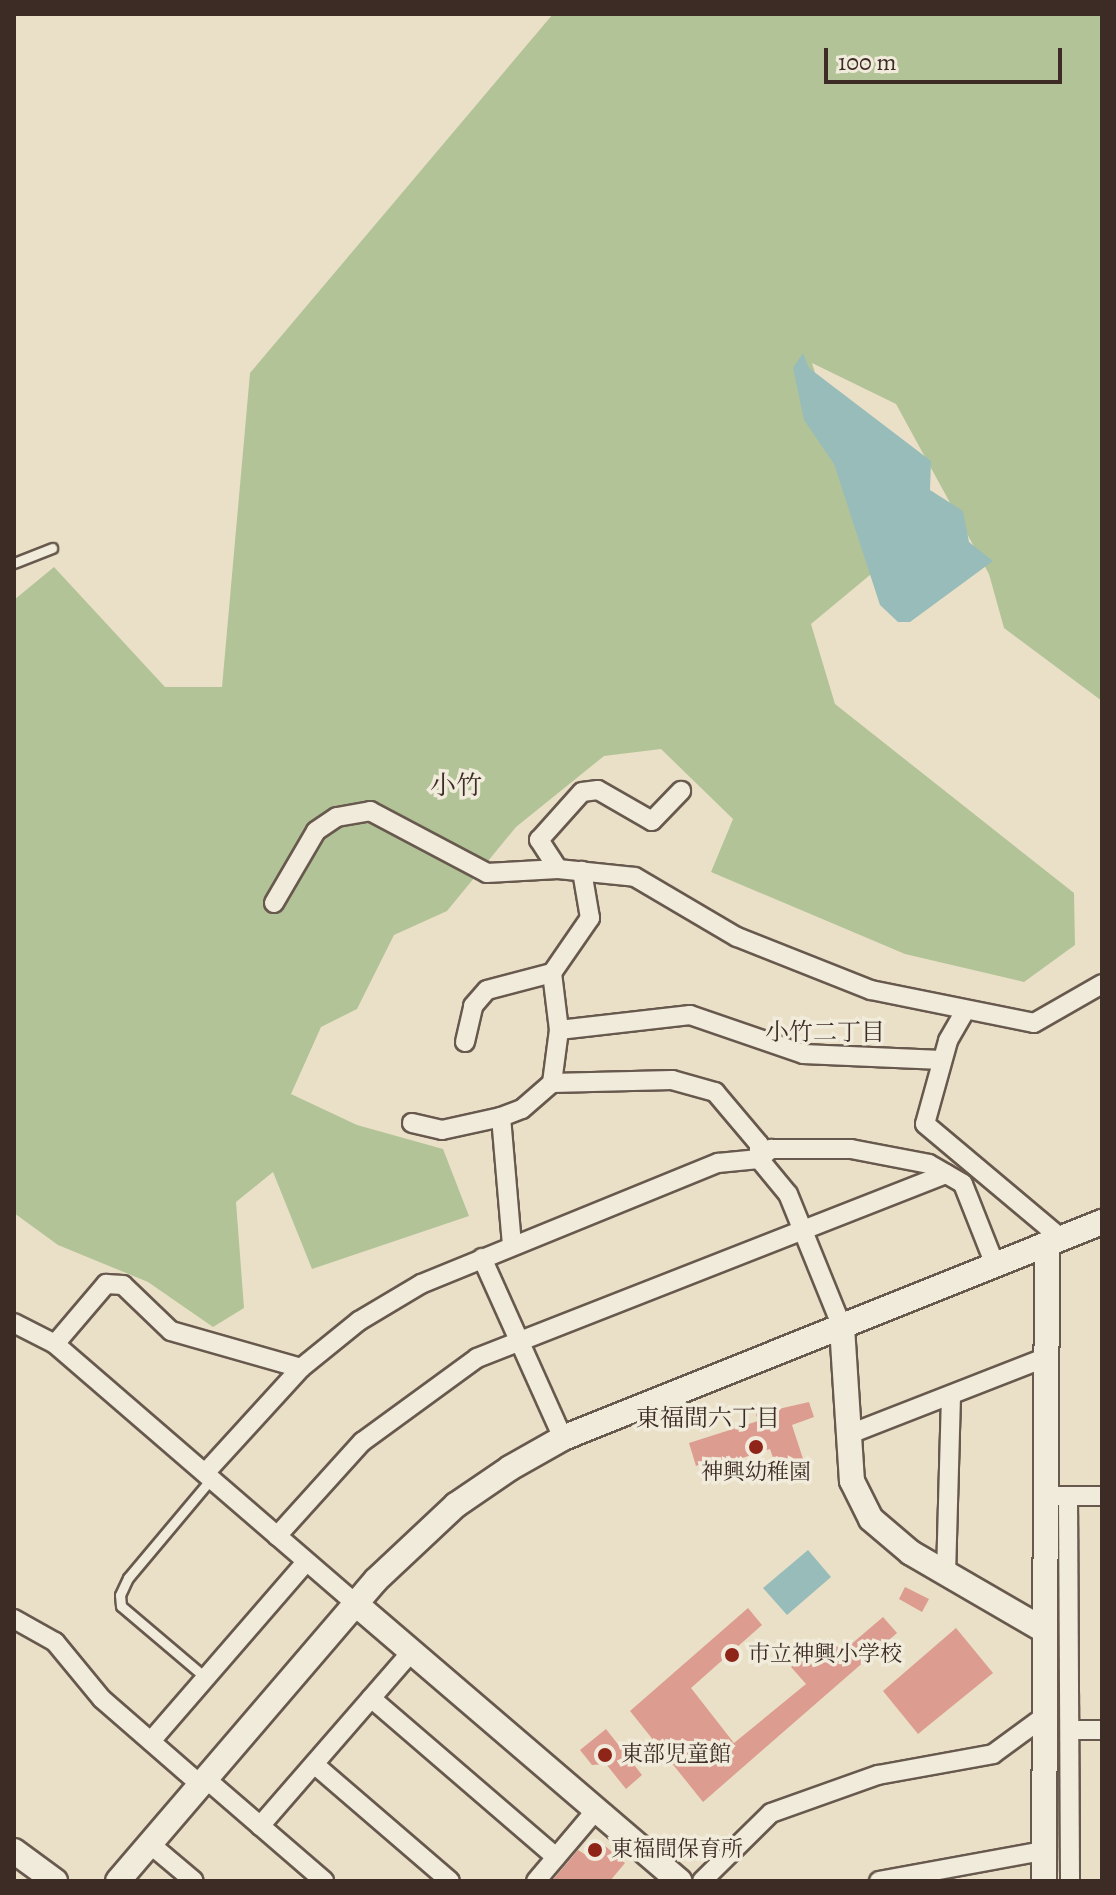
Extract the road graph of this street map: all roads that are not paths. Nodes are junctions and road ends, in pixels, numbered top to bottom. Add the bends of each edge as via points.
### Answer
1 (52, 548) dead end
2 (14, 563) edge
3 (681, 791) dead end
4 (558, 869) junction
5 (582, 871) junction
6 (274, 903) dead end
7 (552, 973) junction
8 (1102, 984) edge
9 (965, 1011) junction
10 (559, 1030) junction
11 (465, 1042) dead end
12 (942, 1060) junction
13 (552, 1083) junction
14 (501, 1117) junction
15 (412, 1123) dead end
16 (759, 1159) junction
17 (946, 1174) junction
18 (1102, 1222) edge
19 (803, 1229) junction
20 (1054, 1242) junction
21 (512, 1245) junction
22 (482, 1258) junction
23 (995, 1265) junction
24 (14, 1323) edge
25 (842, 1327) junction
26 (521, 1341) junction
27 (55, 1344) junction
28 (1047, 1357) junction
29 (301, 1368) junction
30 (951, 1398) junction
31 (847, 1435) junction
32 (563, 1438) junction
33 (209, 1475) junction
34 (1058, 1496) junction
35 (1102, 1496) edge
36 (277, 1536) junction
37 (306, 1562) junction
38 (946, 1575) junction
39 (356, 1604) junction
40 (14, 1619) edge
41 (1042, 1629) junction
42 (412, 1651) junction
43 (206, 1678) junction
44 (371, 1698) junction
45 (1042, 1718) junction
46 (1071, 1730) junction
47 (1102, 1730) edge
48 (151, 1741) junction
49 (314, 1764) junction
50 (204, 1782) junction
51 (596, 1810) junction
52 (260, 1826) junction
53 (150, 1844) junction
54 (14, 1851) edge
55 (1043, 1851) junction
56 (556, 1857) junction
57 (55, 1881) edge
58 (118, 1881) edge
59 (194, 1881) edge
60 (324, 1881) edge
61 (450, 1881) edge
62 (536, 1881) edge
63 (679, 1881) edge
64 (702, 1881) edge
65 (879, 1881) edge
66 (1044, 1881) edge
67 (1070, 1881) edge

1 - 2 lane
3 - 4 street via 652,821 598,790 582,792 539,840
4 - 5 street
4 - 6 street via 487,873 397,820 357,810 316,831
5 - 7 street via 590,918
5 - 9 street via 635,877 737,937 871,990
7 - 10 street
7 - 11 street via 524,986 487,990 473,1006
8 - 9 street via 1034,1023
9 - 12 street
10 - 12 street via 690,1015 803,1054
10 - 13 street
12 - 20 street via 925,1124
13 - 14 street via 522,1109
13 - 16 street via 696,1084 715,1092 759,1144
14 - 15 street via 442,1130
14 - 21 street
16 - 17 street via 771,1149 851,1149 929,1164
16 - 19 street via 788,1194
16 - 21 street via 718,1163
17 - 19 street
17 - 23 street via 963,1184
18 - 20 street
19 - 25 street
19 - 26 street
20 - 23 street
20 - 28 street
21 - 22 street
22 - 26 street
22 - 29 street via 359,1321
23 - 25 street
24 - 27 street
25 - 31 street
25 - 32 street
26 - 32 street
26 - 36 street via 477,1358 420,1393 362,1442
27 - 29 street via 106,1284 123,1285 171,1331
27 - 33 street
28 - 30 street
28 - 34 street
29 - 33 street
30 - 31 street
30 - 38 street
31 - 38 street via 852,1481 871,1519
32 - 39 street via 456,1505
33 - 36 street
33 - 43 lane via 120,1595 121,1606
34 - 35 street
34 - 41 street
34 - 46 street
36 - 37 street
37 - 39 street
37 - 43 street
38 - 41 street
39 - 42 street
39 - 50 street
40 - 48 street via 55,1642 102,1699
41 - 45 street
42 - 44 street
42 - 51 street
43 - 48 street
44 - 49 street
44 - 56 street
45 - 55 street
45 - 64 street via 993,1754 878,1775 771,1813
46 - 47 street
46 - 67 street
48 - 50 street
49 - 52 street
49 - 61 street
50 - 52 street
50 - 53 street
51 - 56 street
51 - 63 street
52 - 60 street
53 - 58 street
53 - 59 street
54 - 57 street
55 - 65 street
55 - 66 street
56 - 62 street

